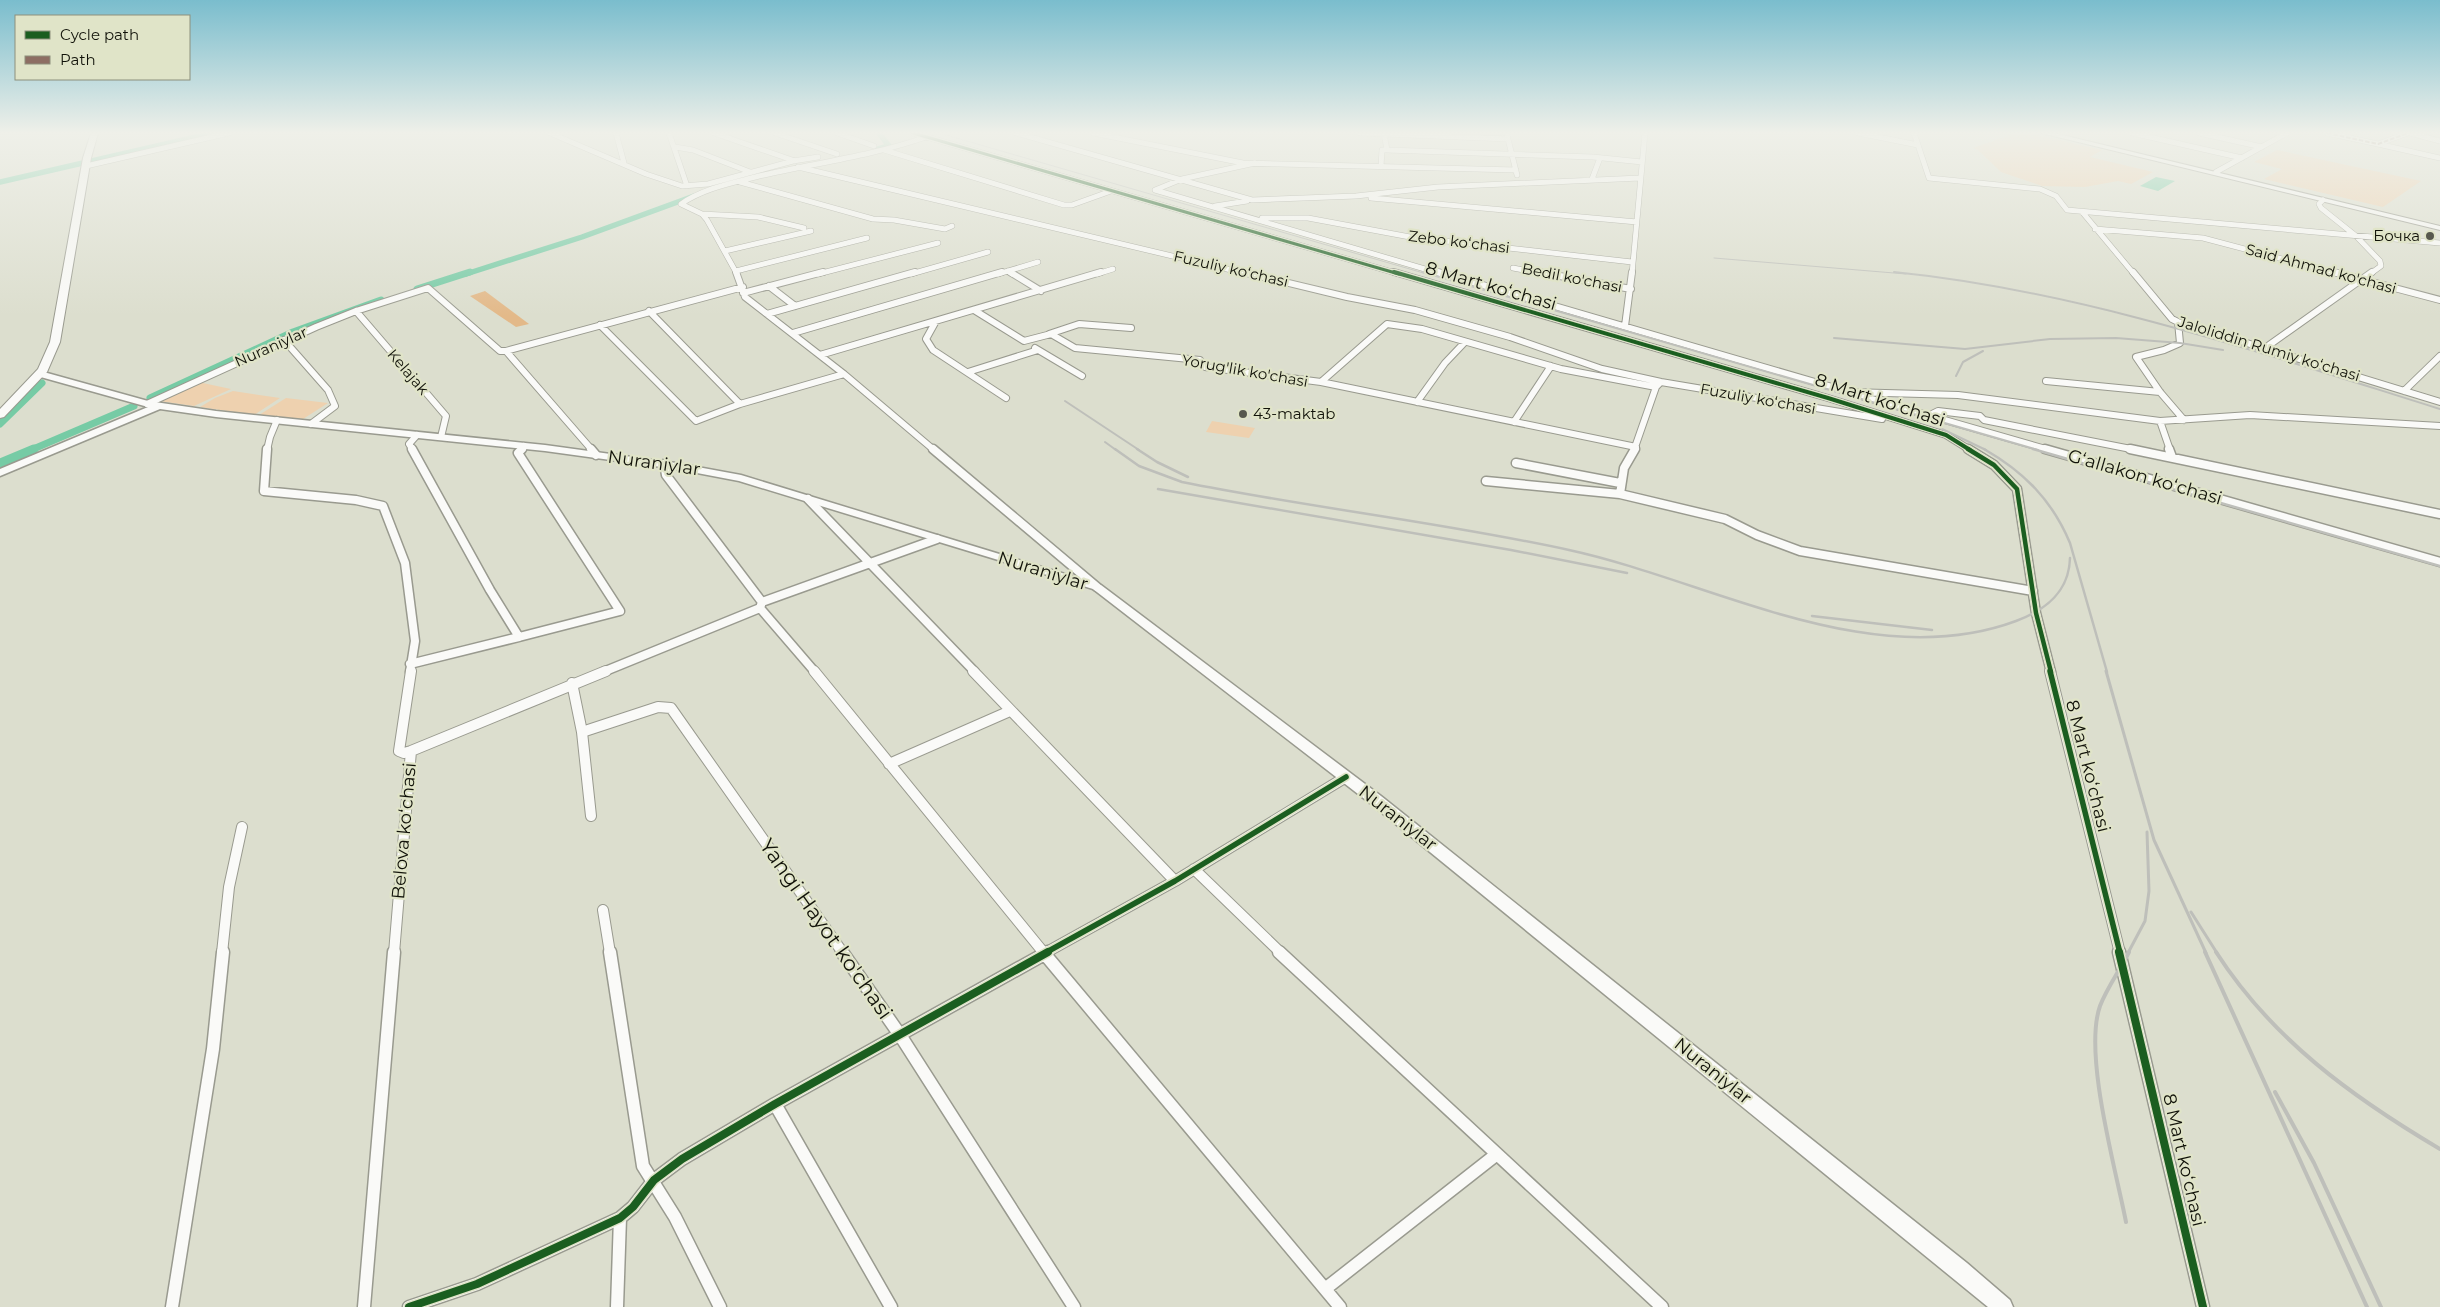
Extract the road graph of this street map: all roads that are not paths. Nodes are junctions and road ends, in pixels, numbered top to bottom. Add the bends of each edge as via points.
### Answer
1 (81, 194) edge
2 (701, 194) edge
3 (783, 194) edge
4 (920, 194) edge
5 (1028, 194) edge
6 (1103, 194) edge
7 (1121, 194) edge
8 (1169, 194) edge
9 (1232, 194) edge
10 (1374, 194) edge
11 (1639, 194) edge
12 (2051, 194) edge
13 (2299, 194) edge
14 (2307, 194) edge
15 (1356, 196) junction
16 (1252, 200) junction
17 (2324, 200) junction
18 (1213, 206) junction
19 (2083, 213) junction
20 (702, 214) junction
21 (1256, 219) junction
22 (1637, 222) junction
23 (2202, 223) junction
24 (952, 226) dead end
25 (2440, 226) edge
26 (804, 228) dead end
27 (2096, 229) junction
28 (811, 231) dead end
29 (2356, 236) junction
30 (867, 238) dead end
31 (2203, 238) junction
32 (938, 243) dead end
33 (2440, 243) edge
34 (725, 251) junction
35 (988, 252) dead end
36 (1038, 262) dead end
37 (1632, 262) junction
38 (1513, 268) dead end
39 (1113, 269) dead end
40 (736, 271) junction
41 (1008, 271) junction
42 (2362, 280) junction
43 (769, 286) junction
44 (1631, 289) junction
45 (743, 290) junction
46 (1041, 291) junction
47 (2440, 300) edge
48 (795, 306) junction
49 (974, 310) junction
50 (356, 311) junction
51 (650, 312) junction
52 (767, 314) junction
53 (936, 321) junction
54 (2178, 322) junction
55 (600, 325) junction
56 (1625, 326) junction
57 (1131, 328) dead end
58 (793, 333) junction
59 (1049, 334) junction
60 (284, 340) junction
61 (1024, 341) junction
62 (1464, 343) junction
63 (2265, 348) junction
64 (1038, 350) junction
65 (506, 351) junction
66 (820, 354) junction
67 (2440, 356) edge
68 (1551, 366) junction
69 (968, 372) junction
70 (40, 374) junction
71 (844, 374) junction
72 (1082, 376) dead end
73 (1321, 382) junction
74 (2046, 382) dead end
75 (1658, 384) junction
76 (2404, 391) junction
77 (1849, 392) junction
78 (2160, 392) junction
79 (1006, 398) dead end
80 (1417, 402) junction
81 (2440, 402) edge
82 (740, 404) junction
83 (153, 405) junction
84 (0, 415) edge
85 (1928, 416) junction
86 (277, 420) junction
87 (2160, 420) junction
88 (2184, 420) junction
89 (1514, 422) junction
90 (311, 424) junction
91 (1915, 425) junction
92 (2440, 426) edge
93 (418, 435) junction
94 (441, 437) junction
95 (524, 446) junction
96 (1636, 447) junction
97 (596, 455) junction
98 (2172, 457) junction
99 (1516, 463) dead end
100 (664, 464) junction
101 (0, 473) edge
102 (1486, 481) dead end
103 (1620, 483) junction
104 (1620, 494) junction
105 (808, 499) junction
106 (2440, 514) edge
107 (937, 539) junction
108 (2440, 562) edge
109 (870, 565) junction
110 (1097, 587) junction
111 (2033, 591) junction
112 (761, 605) junction
113 (519, 638) junction
114 (410, 664) junction
115 (572, 684) junction
116 (1010, 711) junction
117 (582, 732) junction
118 (411, 750) junction
119 (890, 764) junction
120 (1346, 777) junction
121 (591, 816) dead end
122 (242, 827) dead end
123 (1194, 869) junction
124 (1175, 881) junction
125 (603, 910) dead end
126 (1045, 954) junction
127 (900, 1035) junction
128 (775, 1104) junction
129 (1497, 1154) junction
130 (654, 1180) junction
131 (620, 1218) junction
132 (1325, 1289) junction
133 (172, 1307) edge
134 (364, 1307) edge
135 (409, 1307) edge
136 (617, 1307) edge
137 (720, 1307) edge
138 (891, 1307) edge
139 (1074, 1307) edge
140 (1340, 1307) edge
141 (1662, 1307) edge
142 (2003, 1307) edge
143 (2204, 1307) edge

1 - 70 main road via 55,342
2 - 20 street via 681,202
3 - 24 street via 872,219 944,229
4 - 75 street, Fuzuliy koʻchasi via 1347,297 1415,310 1510,337 1587,365
5 - 6 street via 1072,205
7 - 91 street, 8 Mart koʻchasi
8 - 18 street
9 - 16 street
10 - 15 street
11 - 22 street
12 - 19 street via 2067,210
13 - 17 main road
14 - 25 main road
15 - 16 street
15 - 22 street
16 - 18 street
17 - 25 main road
17 - 29 street via 2319,204 2321,208
18 - 21 street
19 - 23 street
19 - 27 street, Jaloliddin Rumiy koʻchasi
20 - 26 street via 758,217
20 - 34 street
21 - 37 street, Zebo koʻchasi via 1308,218 1410,237
21 - 56 street
22 - 37 street
23 - 29 street
23 - 31 street
27 - 31 street, Said Ahmad ko'chasi
27 - 54 street, Jaloliddin Rumiy koʻchasi via 2172,319
28 - 34 street
29 - 33 street
29 - 42 street via 2381,266
30 - 40 street
31 - 42 street, Said Ahmad ko'chasi
32 - 43 street
34 - 40 street
35 - 48 street
36 - 41 street
37 - 44 street
38 - 44 street, Bedil ko'chasi
39 - 46 street
40 - 45 street
41 - 46 street
41 - 58 street
42 - 47 street, Said Ahmad ko'chasi
42 - 63 street
43 - 45 street
43 - 48 street
44 - 56 street
45 - 51 street
45 - 52 street via 745,297
46 - 49 street
48 - 52 street
49 - 53 street
49 - 61 street
50 - 60 street, Nuraniylar
50 - 65 street, Nuraniylar via 428,288 500,351
50 - 94 street, Kelajak via 446,416
51 - 55 street
51 - 82 street
52 - 58 street
53 - 66 street
53 - 69 street via 926,339 932,350
54 - 63 street, Jaloliddin Rumiy koʻchasi
54 - 78 street via 2180,343 2136,357
55 - 65 street
55 - 82 street via 696,420
56 - 77 street
57 - 59 street via 1079,324
58 - 66 street
59 - 61 street
59 - 73 street, Yorug'lik ko'chasi via 1075,348 1200,360 1205,367
60 - 83 street, Nuraniylar
60 - 90 street via 328,390 335,406
61 - 64 street
62 - 68 street, Fuzuliy koʻchasi
62 - 73 street, Fuzuliy koʻchasi via 1422,330 1387,324
62 - 80 street
63 - 76 street, Jaloliddin Rumiy koʻchasi
64 - 69 street
64 - 72 street
65 - 97 street, Nuraniylar
66 - 71 street
67 - 76 street
68 - 75 street, Fuzuliy koʻchasi
68 - 89 street
69 - 79 street
70 - 83 main road, Nuraniylar
70 - 84 main road
71 - 82 street
71 - 110 street
73 - 80 street
74 - 78 street
75 - 91 street, Fuzuliy koʻchasi
75 - 96 street
76 - 81 street, Jaloliddin Rumiy koʻchasi
77 - 85 street, Gʻallakon koʻchasi
77 - 87 street via 1958,395
78 - 88 street
80 - 89 street
83 - 86 main road, Nuraniylar
83 - 101 main road
85 - 98 street via 1938,411 1980,416 1984,420 2025,430
85 - 108 street, Gʻallakon koʻchasi
86 - 90 main road, Nuraniylar
86 - 114 street, Belova koʻchasi via 271,430 264,490 383,506 405,563 415,641
87 - 88 street
87 - 98 street
88 - 92 street via 2250,415
89 - 96 street
90 - 93 main road, Nuraniylar
91 - 111 street, 8 Mart koʻchasi via 1946,435 1994,464 2017,490
93 - 94 main road, Nuraniylar
93 - 113 street via 409,444 494,601
94 - 95 main road, Nuraniylar
95 - 97 main road, Nuraniylar
95 - 113 street via 518,453 620,611
96 - 103 street
97 - 100 main road, Nuraniylar
98 - 106 street
99 - 103 street
100 - 105 main road, Nuraniylar via 741,478
100 - 112 street via 666,475
102 - 104 street
103 - 104 street
104 - 111 street via 1725,519 1800,551
105 - 107 main road, Nuraniylar
105 - 109 street
107 - 109 street
107 - 110 main road, Nuraniylar
109 - 112 street
109 - 116 street
110 - 120 main road, Nuraniylar
111 - 143 street, 8 Mart koʻchasi
112 - 115 street
112 - 119 street
113 - 114 street
114 - 118 street, Belova koʻchasi via 399,751
115 - 117 street
115 - 118 street
116 - 119 street
116 - 124 street
117 - 121 street
117 - 127 street, Yangi Hayot ko'chasi via 658,707 671,708
118 - 134 street, Belova koʻchasi
119 - 126 street
120 - 123 street
120 - 142 main road, Nuraniylar
122 - 133 street via 229,887 213,1049
123 - 124 street
123 - 129 street via 1303,975
124 - 126 street
125 - 130 street via 644,1166
126 - 127 street
126 - 132 street
127 - 128 street
127 - 139 street, Yangi Hayot ko'chasi
128 - 130 street via 682,1159
128 - 138 street
129 - 132 street
129 - 141 street
130 - 131 street
130 - 137 street
131 - 135 street via 476,1284
131 - 136 street
132 - 140 street

